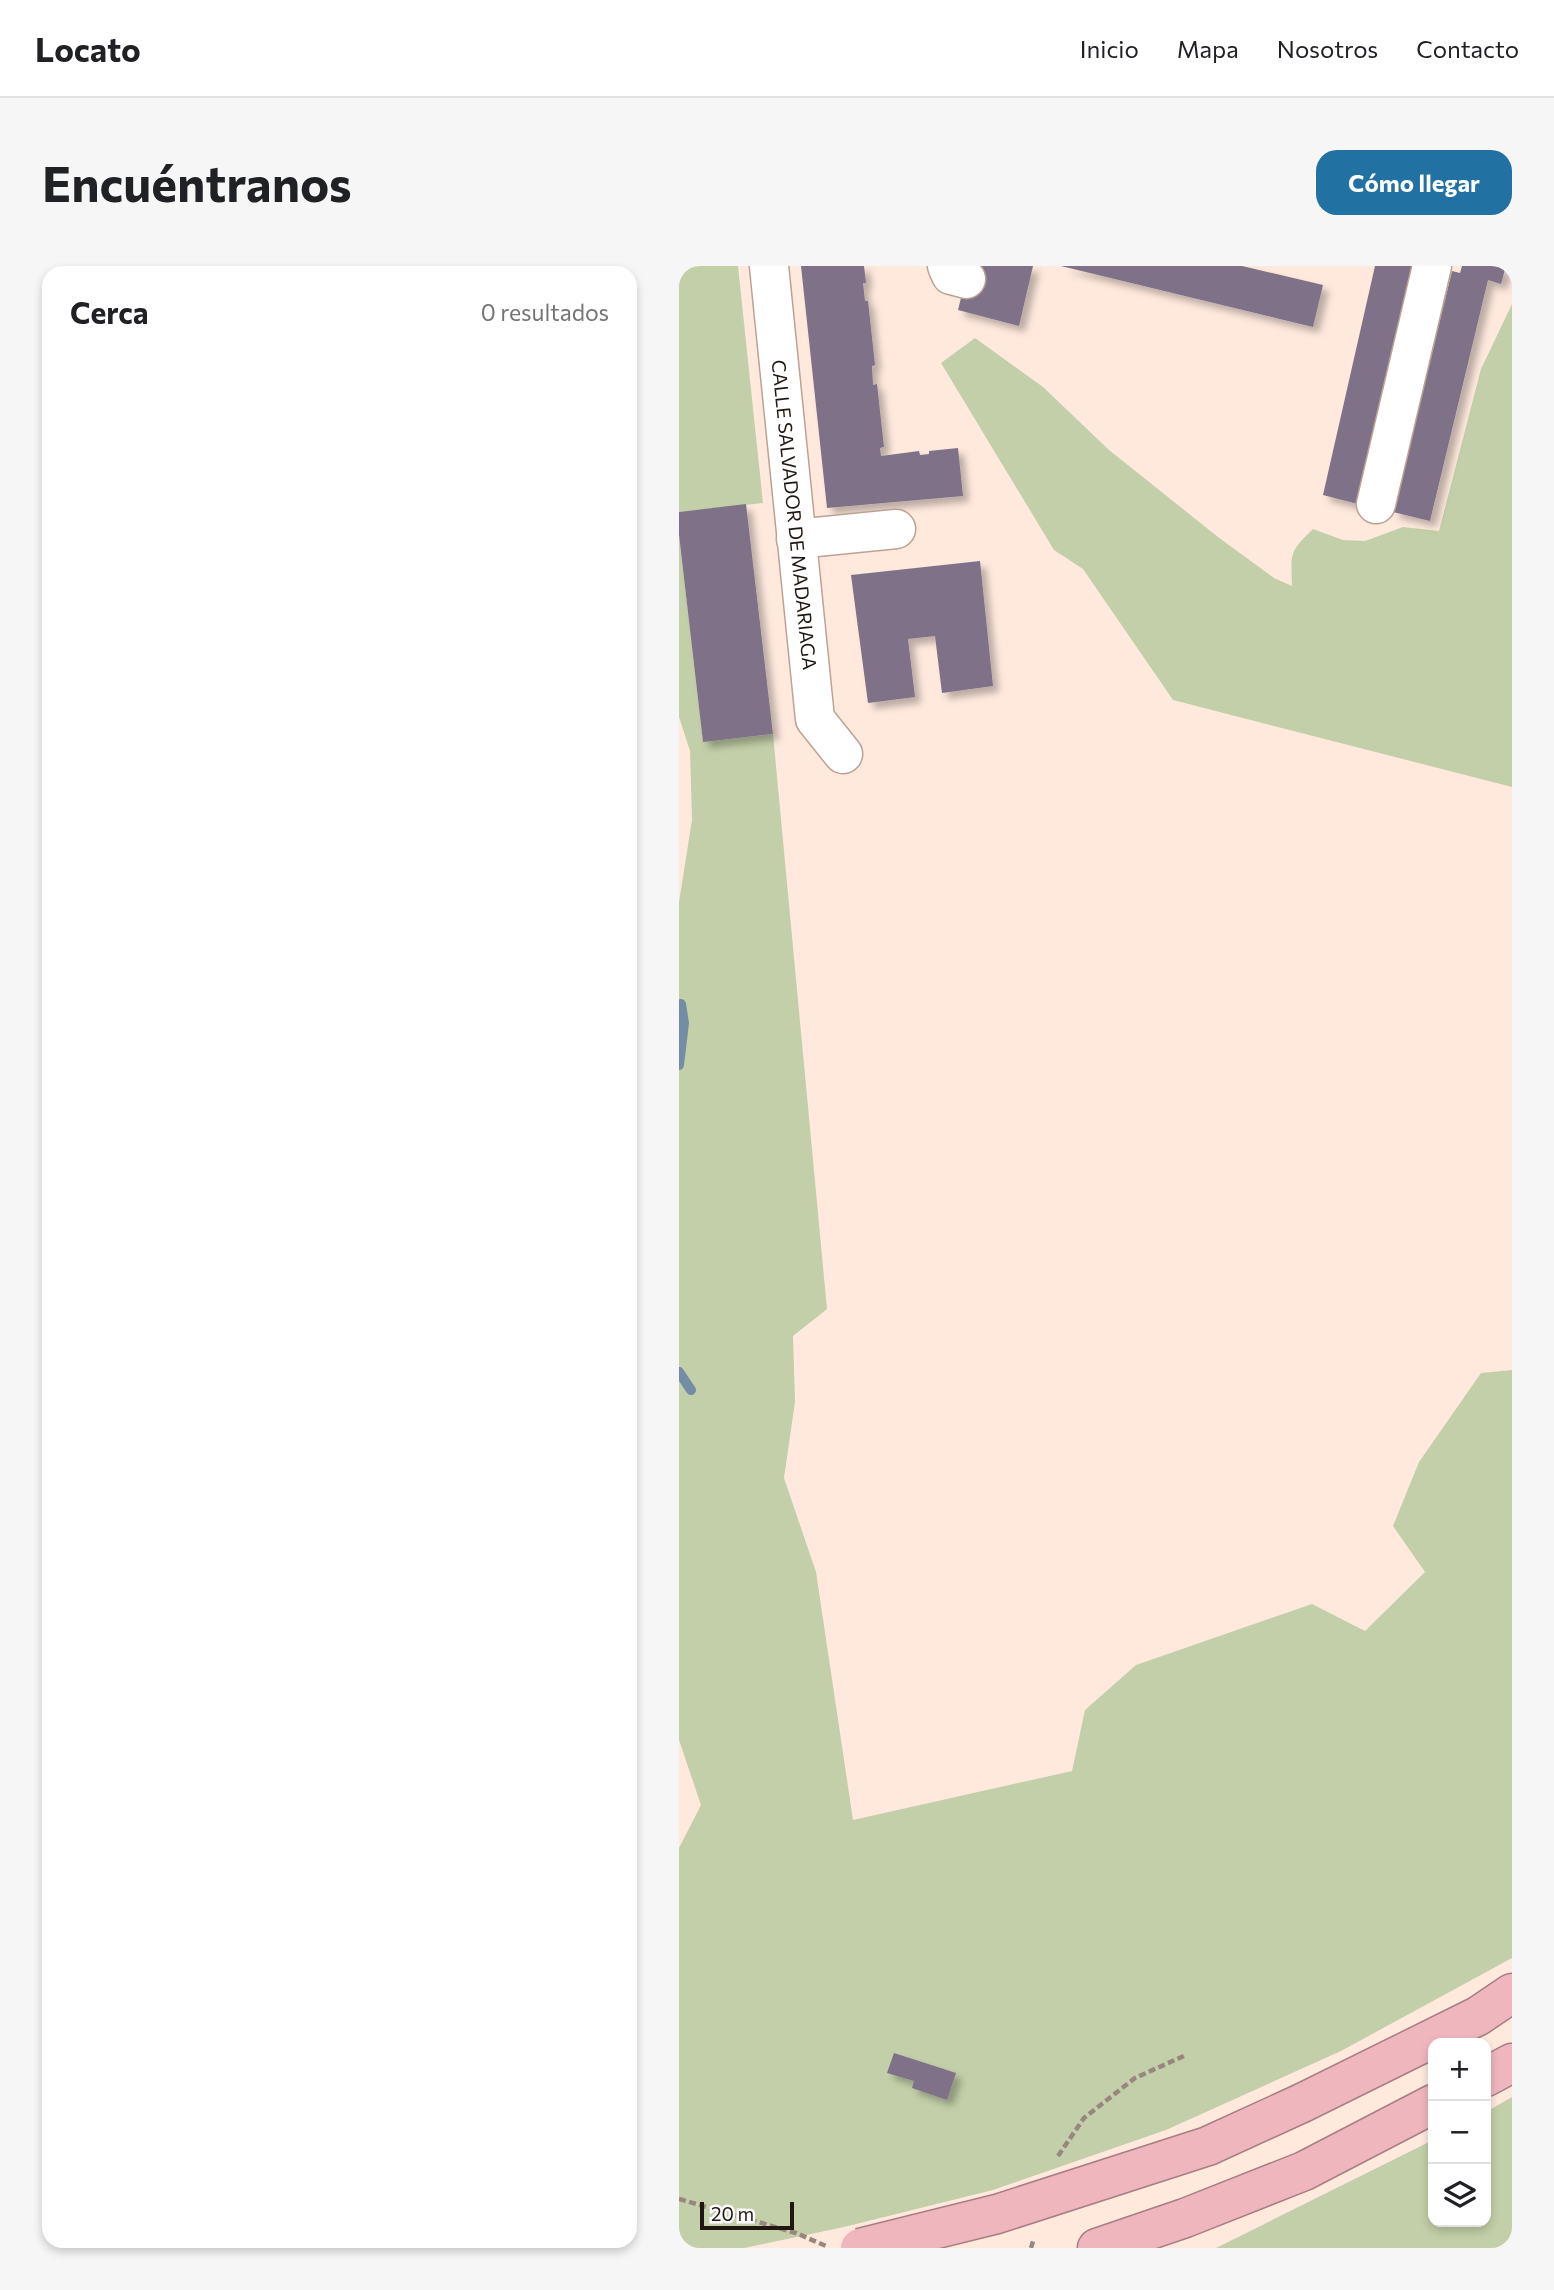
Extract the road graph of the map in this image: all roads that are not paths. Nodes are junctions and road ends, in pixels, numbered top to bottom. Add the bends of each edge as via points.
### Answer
1 (769, 266) edge
2 (1432, 266) edge
3 (1376, 503) dead end
4 (896, 530) dead end
5 (796, 539) junction
6 (843, 754) dead end
7 (1512, 1993) edge
8 (1512, 2063) edge
9 (1491, 2074) edge
10 (1428, 2107) edge
11 (860, 2248) edge
12 (1097, 2248) edge

1 - 5 street, CALLE SALVADOR DE MADARIAGA
2 - 3 street
4 - 5 street
5 - 6 street, CALLE SALVADOR DE MADARIAGA via 815,719
7 - 11 highway, bridge via 1478,2016 1195,2151 997,2214
8 - 9 highway
10 - 12 highway via 1304,2171

